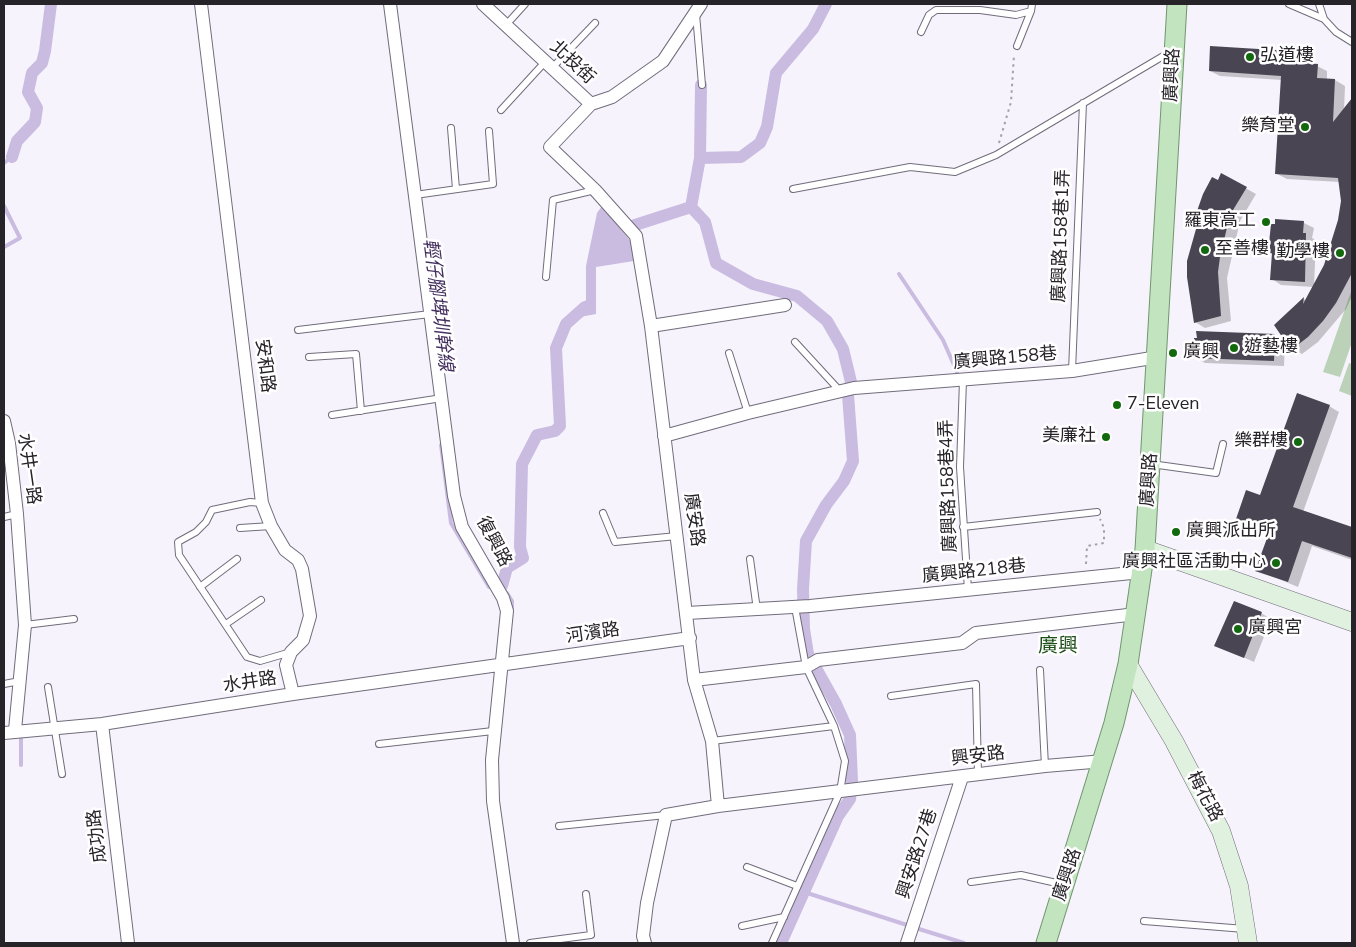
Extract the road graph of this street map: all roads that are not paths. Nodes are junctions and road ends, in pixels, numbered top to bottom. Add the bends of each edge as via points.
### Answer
1 (201, 4) edge
2 (390, 4) edge
3 (483, 4) edge
4 (525, 4) edge
5 (1177, 4) edge
6 (1289, 4) edge
7 (1320, 4) edge
8 (1032, 7) edge
9 (699, 8) edge
10 (1324, 19) junction
11 (595, 23) dead end
12 (506, 25) junction
13 (922, 32) dead end
14 (1352, 42) edge
15 (1016, 46) road end
16 (1175, 50) junction
17 (549, 65) junction
18 (702, 85) dead end
19 (1083, 103) junction
20 (591, 104) junction
21 (501, 110) dead end
22 (451, 128) dead end
23 (490, 131) dead end
24 (456, 189) junction
25 (793, 189) dead end
26 (595, 190) junction
27 (415, 195) junction
28 (546, 277) dead end
29 (785, 305) dead end
30 (430, 314) junction
31 (651, 326) junction
32 (298, 330) dead end
33 (795, 342) dead end
34 (730, 353) dead end
35 (309, 357) dead end
36 (1158, 358) junction
37 (1072, 370) junction
38 (963, 380) junction
39 (840, 391) junction
40 (442, 398) junction
41 (361, 411) junction
42 (748, 413) junction
43 (332, 415) dead end
44 (4, 421) edge
45 (664, 436) junction
46 (1223, 444) dead end
47 (1151, 464) junction
48 (262, 502) junction
49 (1097, 512) road end
50 (603, 513) dead end
51 (17, 514) junction
52 (4, 518) edge
53 (271, 526) junction
54 (963, 527) junction
55 (240, 528) dead end
56 (677, 536) junction
57 (1145, 549) junction
58 (237, 559) dead end
59 (750, 559) dead end
60 (1141, 572) junction
61 (200, 588) junction
62 (968, 590) junction
63 (261, 600) dead end
64 (795, 606) junction
65 (757, 610) junction
66 (688, 614) junction
67 (1136, 614) junction
68 (74, 619) dead end
69 (1352, 622) edge
70 (226, 624) junction
71 (25, 625) junction
72 (690, 638) junction
73 (291, 652) junction
74 (1128, 664) junction
75 (501, 665) junction
76 (806, 667) junction
77 (1040, 670) dead end
78 (694, 680) junction
79 (20, 681) junction
80 (4, 684) edge
81 (48, 687) dead end
82 (293, 694) junction
83 (891, 696) dead end
84 (102, 724) junction
85 (834, 726) junction
86 (53, 727) junction
87 (493, 731) junction
88 (9, 732) edge
89 (712, 741) junction
90 (379, 744) dead end
91 (1104, 761) junction
92 (1045, 766) junction
93 (62, 774) dead end
94 (978, 774) junction
95 (962, 777) junction
96 (840, 792) junction
97 (718, 806) junction
98 (666, 815) junction
99 (558, 826) dead end
100 (747, 867) dead end
101 (971, 882) dead end
102 (1065, 884) junction
103 (797, 886) junction
104 (586, 894) dead end
105 (784, 917) junction
106 (1144, 921) dead end
107 (742, 926) dead end
108 (1247, 936) edge
109 (128, 943) edge
110 (513, 943) edge
111 (530, 943) edge
112 (645, 943) edge
113 (772, 943) edge
114 (907, 943) edge
115 (1046, 943) edge

1 - 48 street, 安和路
2 - 27 street, 復興路
3 - 12 street, 北投街
4 - 12 lane
5 - 16 main road, 廣興路
6 - 10 lane
7 - 10 lane
8 - 13 lane via 1016,15 980,10 936,10
8 - 15 lane
9 - 18 lane
9 - 20 street, 北投街 via 663,61 612,97
10 - 14 lane
11 - 17 lane
12 - 17 street, 北投街
16 - 19 lane
16 - 36 main road, 廣興路
17 - 20 street, 北投街
17 - 21 lane
19 - 25 lane via 996,155 955,172 910,167
19 - 37 lane, 廣興路158巷1弄
20 - 26 street, 廣安路 via 550,147
22 - 24 lane
23 - 24 lane via 493,184
24 - 27 lane
26 - 28 lane via 553,200
26 - 31 street, 廣安路 via 636,236
27 - 30 street, 復興路
29 - 31 street
30 - 32 lane
30 - 40 street, 復興路
31 - 45 street, 廣安路
33 - 39 lane
34 - 42 lane
35 - 41 lane via 356,354
36 - 37 street, 廣興路158巷
36 - 47 main road, 廣興路
37 - 38 street, 廣興路158巷
38 - 39 street, 廣興路158巷
38 - 54 lane, 廣興路158巷4弄 via 960,468
39 - 42 street
40 - 41 lane
40 - 75 street, 復興路 via 454,496 462,527 503,598 507,612
41 - 43 lane
42 - 45 street
44 - 51 street, 水井一路
45 - 56 street, 廣安路
46 - 47 lane via 1216,473
47 - 57 main road, 廣興路
48 - 53 street, 安和路
48 - 61 lane via 212,510 196,532 178,542 179,555
49 - 54 lane
50 - 56 lane via 615,542
51 - 52 lane
51 - 71 street, 水井一路
53 - 55 lane
53 - 73 street, 安和路 via 285,550 298,560 302,569 310,616 303,640
54 - 62 lane, 廣興路158巷4弄
56 - 66 street, 廣安路
57 - 60 main road, 廣興路
57 - 69 street
58 - 61 lane
59 - 65 lane
60 - 62 street, 廣興路218巷
60 - 67 main road, 廣興路
61 - 70 lane
62 - 64 street, 廣興路218巷
63 - 70 lane
64 - 65 street
64 - 76 lane
65 - 66 street
66 - 72 street, 廣安路
67 - 74 main road, 廣興路
67 - 76 street via 976,632 962,643 818,660
68 - 71 lane
70 - 73 lane via 247,658 260,661
71 - 79 street, 水井一路
72 - 75 street, 河濱路
72 - 78 street, 廣安路
73 - 82 street via 286,665
74 - 91 main road, 廣興路
74 - 108 street, 梅花路 via 1222,831 1239,886
75 - 82 street, 水井路
75 - 87 street, 復興路
76 - 78 street
76 - 85 lane
77 - 92 lane
78 - 89 street, 廣安路
79 - 80 lane
79 - 88 street, 水井一路
81 - 86 lane
82 - 84 street, 水井路
83 - 94 lane via 976,684
84 - 86 street, 水井路
84 - 109 street, 成功路
85 - 89 lane
85 - 96 lane via 844,761
86 - 88 street, 水井路
86 - 93 lane
87 - 90 lane
87 - 110 street, 復興路 via 493,801
89 - 97 street, 廣安路
91 - 92 street, 興安路
91 - 102 main road, 廣興路
92 - 94 street, 興安路
94 - 95 street, 興安路
95 - 96 street, 興安路
95 - 114 street, 興安路27巷
96 - 97 street
96 - 103 lane
97 - 98 street
98 - 99 lane
98 - 112 street via 647,902
100 - 103 lane
101 - 102 lane via 1021,875
102 - 115 main road, 廣興路
103 - 105 lane
104 - 111 lane via 591,935
105 - 107 lane
105 - 113 lane
106 - 108 lane

